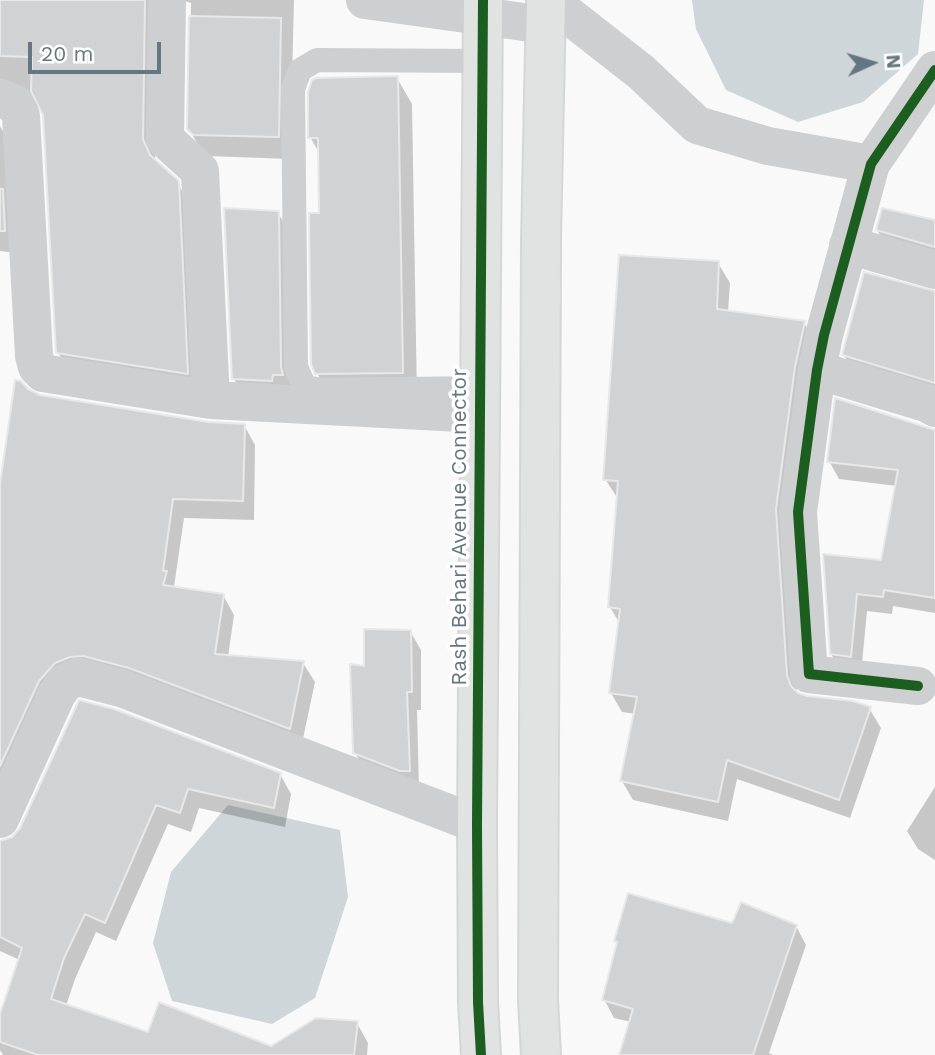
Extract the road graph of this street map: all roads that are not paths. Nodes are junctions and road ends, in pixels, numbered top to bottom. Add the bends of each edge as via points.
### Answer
1 (167, 0) edge
2 (365, 0) edge
3 (547, 8) edge
4 (483, 9) edge
5 (482, 61) junction
6 (935, 70) edge
7 (0, 98) edge
8 (871, 164) junction
9 (848, 245) junction
10 (935, 270) edge
11 (817, 370) junction
12 (211, 400) junction
13 (480, 401) junction
14 (935, 408) edge
15 (918, 687) dead end
16 (0, 819) edge
17 (477, 824) junction
18 (481, 1055) edge
19 (541, 1055) edge

1 - 12 street via 165,139 200,171
2 - 4 street
3 - 4 street
3 - 8 street via 641,72 697,125 768,146
3 - 19 main road via 541,254
4 - 5 main road, Rash Behari Avenue Connector
5 - 13 main road, Rash Behari Avenue Connector
5 - 13 lane via 317,61 300,70 293,89 296,367 305,387
6 - 8 street
7 - 12 street via 15,104 21,116 37,367 43,373
8 - 9 street
9 - 10 street
9 - 11 street
11 - 14 street
11 - 15 street via 798,512 809,674
12 - 13 street
13 - 17 main road, Rash Behari Avenue Connector
16 - 17 street via 57,694 65,683 78,677 121,688
17 - 18 main road, Rash Behari Avenue Connector

